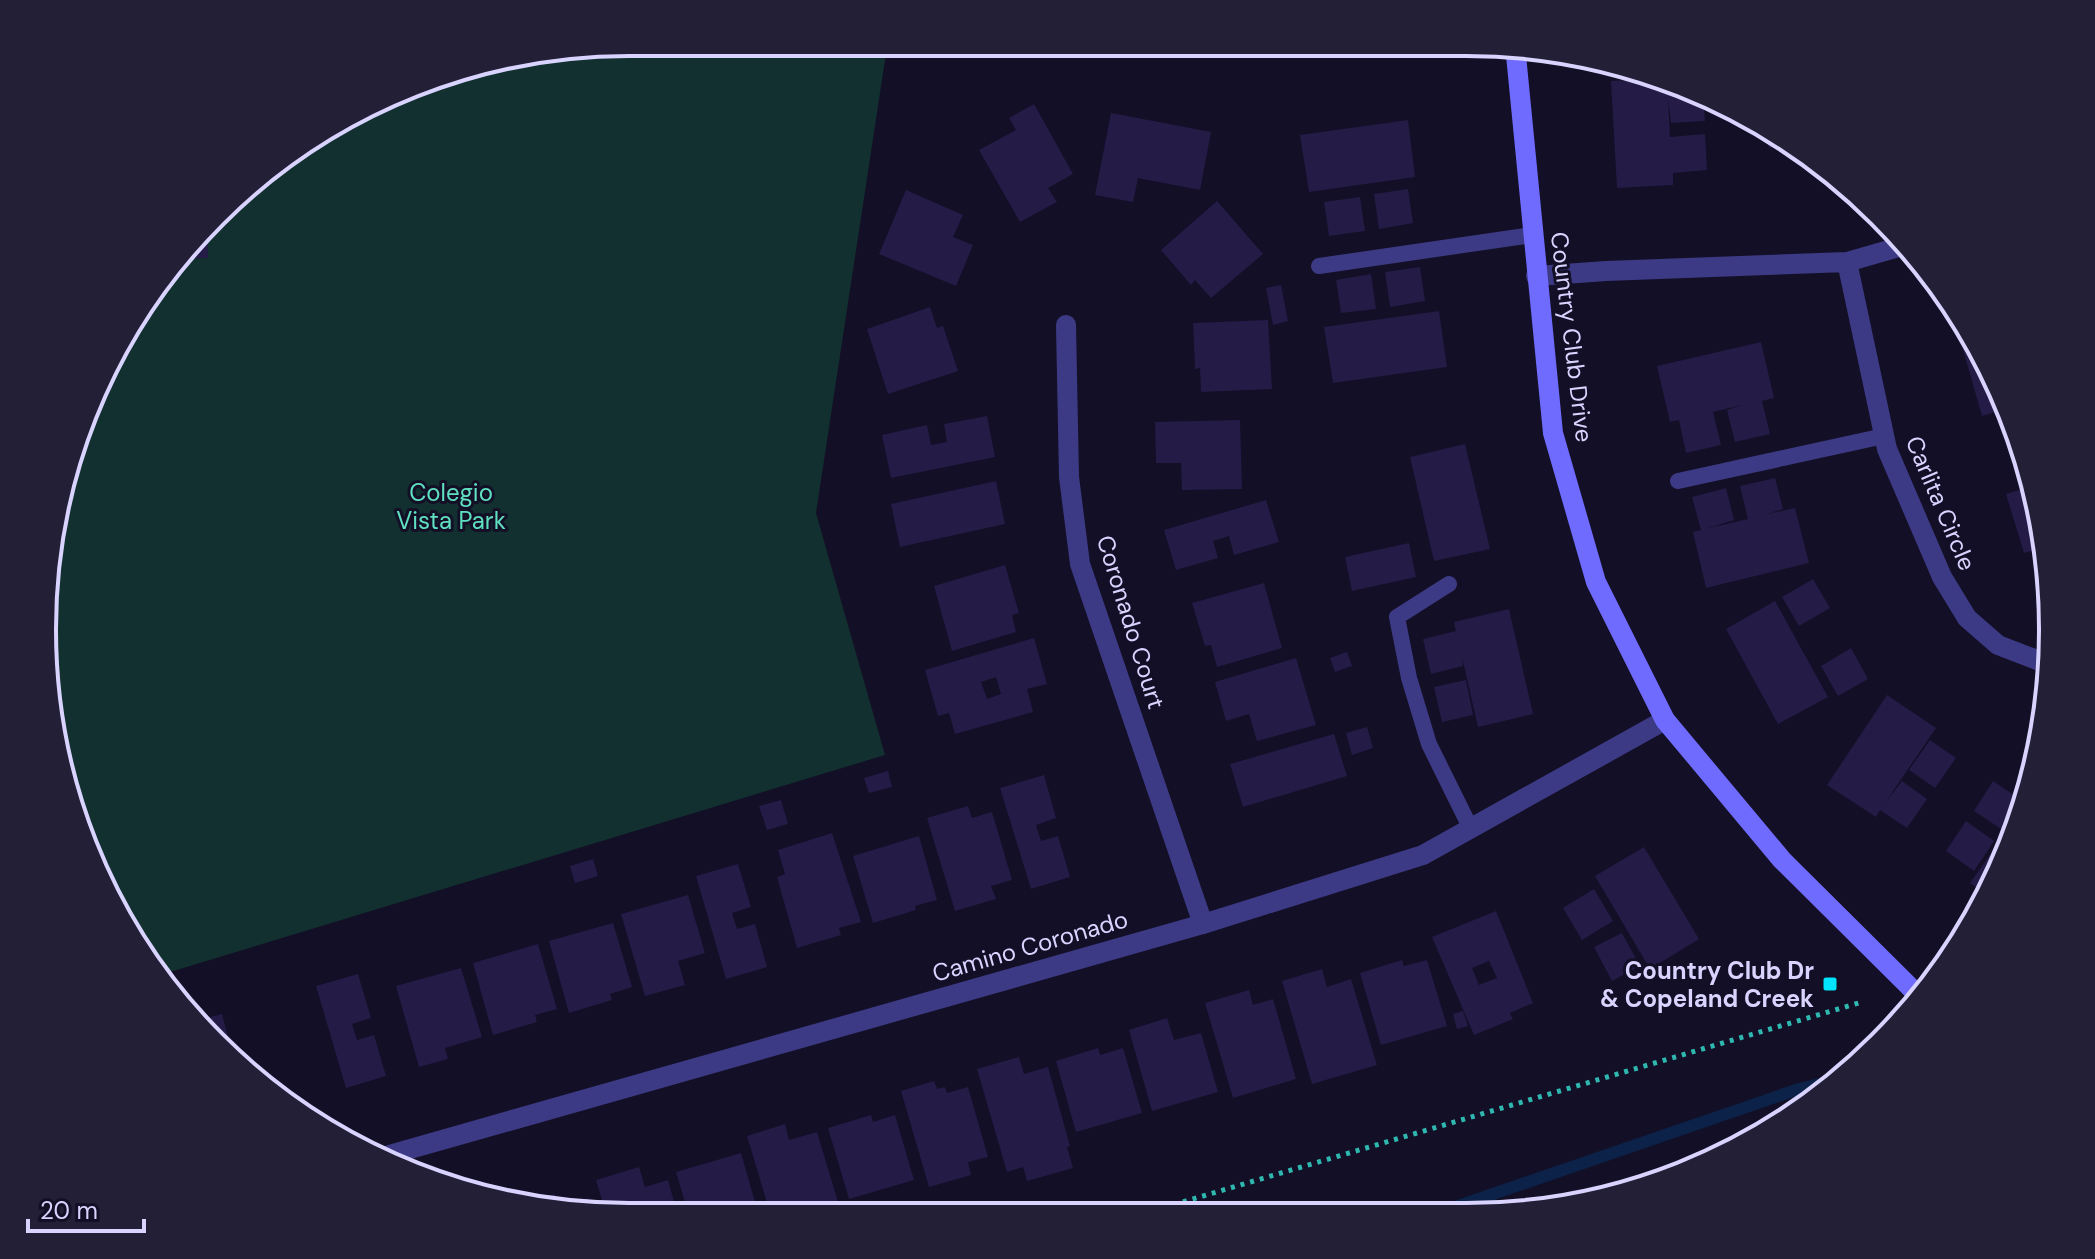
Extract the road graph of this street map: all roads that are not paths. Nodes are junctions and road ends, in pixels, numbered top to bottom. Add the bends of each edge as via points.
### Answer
1 (1516, 58) edge
2 (1532, 235) junction
3 (1894, 248) edge
4 (1847, 262) junction
5 (1319, 266) dead end
6 (1536, 276) junction
7 (1066, 325) dead end
8 (1884, 436) junction
9 (1678, 481) dead end
10 (1449, 584) dead end
11 (2038, 660) edge
12 (1665, 720) junction
13 (1471, 829) junction
14 (1203, 924) junction
15 (1912, 989) edge
16 (396, 1153) edge

1 - 2 street, Country Club Drive
2 - 5 lane
2 - 6 street, Country Club Drive
3 - 4 street
4 - 6 street
4 - 8 street, Carlita Circle
6 - 12 street, Country Club Drive via 1553,433 1596,582
7 - 14 street, Coronado Court via 1069,477 1080,564
8 - 9 lane
8 - 11 street, Carlita Circle via 1942,577 1967,618 1998,645
10 - 13 lane via 1397,617 1429,744
12 - 13 street, Camino Coronado
12 - 15 street, Country Club Drive via 1782,860
13 - 14 street, Camino Coronado via 1423,855
14 - 16 street, Camino Coronado

